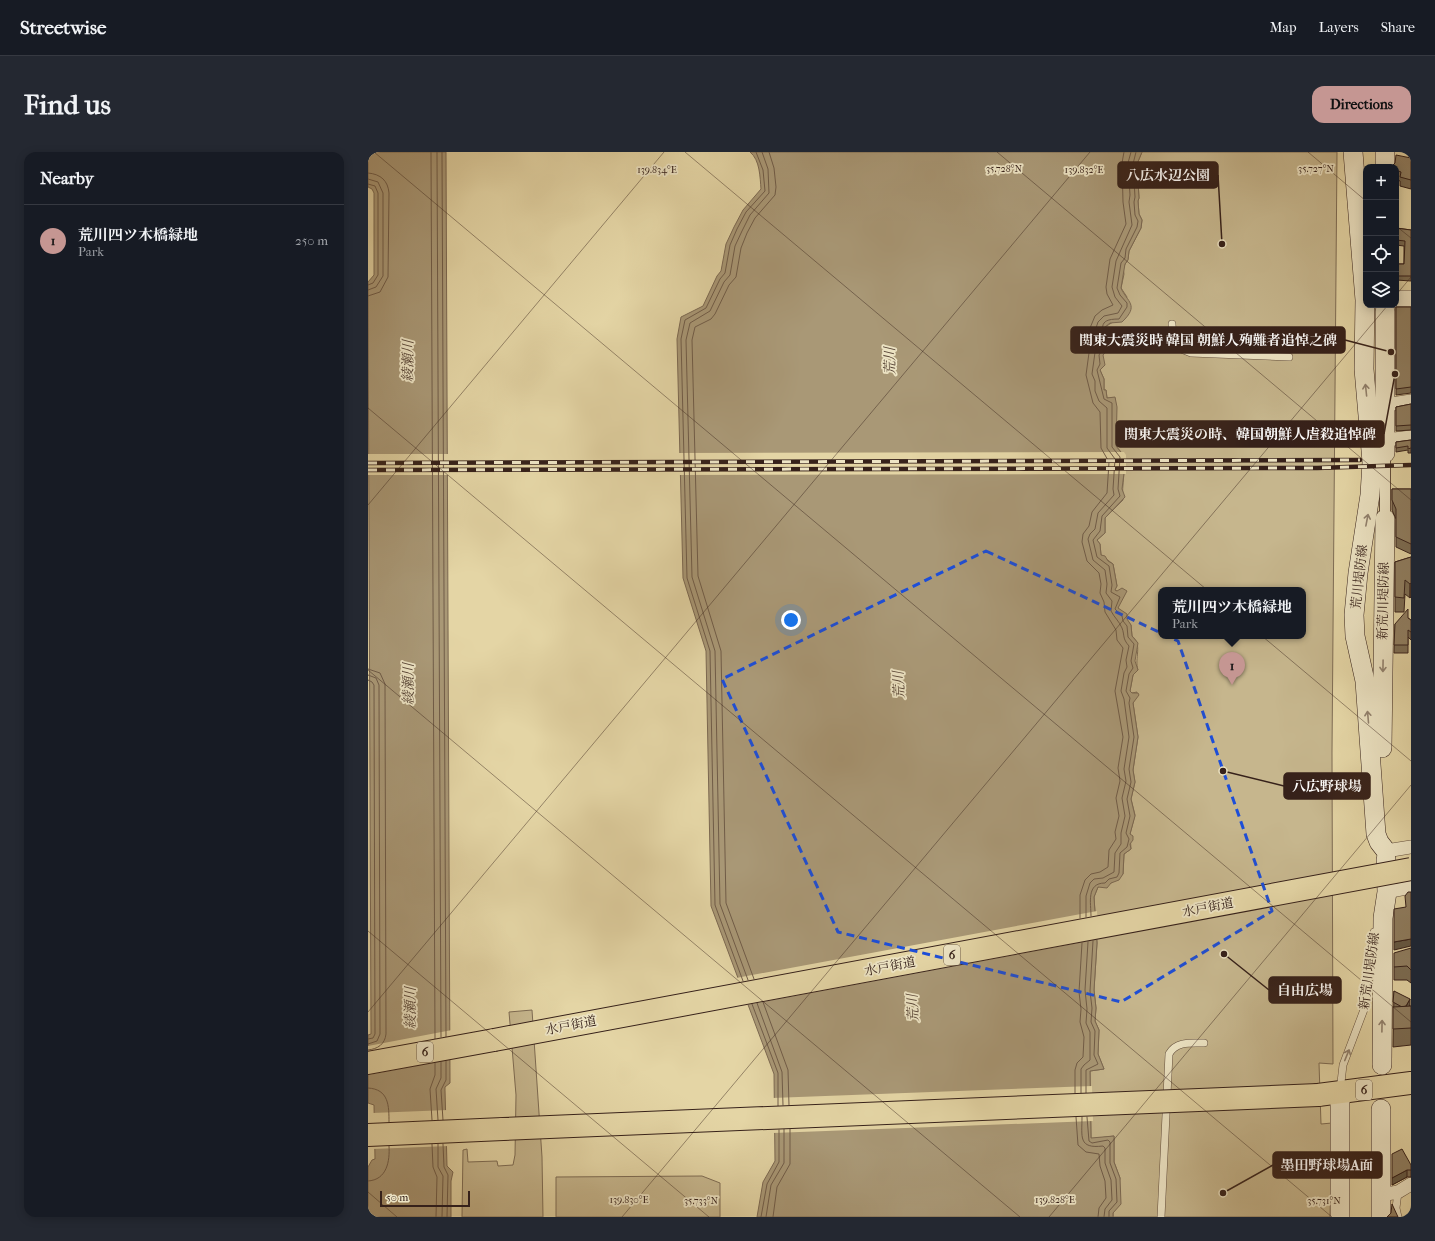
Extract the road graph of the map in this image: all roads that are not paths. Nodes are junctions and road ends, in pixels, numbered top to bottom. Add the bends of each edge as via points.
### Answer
1 (1353, 152) edge
2 (1385, 152) edge
3 (1385, 164) edge
4 (1363, 275) edge
5 (1411, 299) edge
6 (1399, 303) edge
7 (1365, 308) edge
8 (1391, 308) edge
9 (1172, 324) dead end
10 (1289, 357) dead end
11 (1411, 401) edge
12 (1385, 406) junction
13 (1411, 437) edge
14 (1385, 446) junction
15 (1385, 519) joint
16 (1411, 846) edge
17 (1386, 851) junction
18 (1411, 869) edge
19 (1411, 888) edge
20 (1387, 892) junction
21 (1204, 1043) dead end
22 (368, 1063) edge
23 (1382, 1065) dead end
24 (1411, 1083) edge
25 (1340, 1093) junction
26 (1381, 1109) dead end
27 (368, 1135) edge
28 (1411, 1184) edge
29 (1389, 1193) junction
30 (1161, 1217) edge
31 (1340, 1217) edge
32 (1381, 1217) edge
33 (1398, 1217) edge

1 - 4 main road
2 - 3 main road
5 - 6 street
17 -> 7 main road, 荒川堤防線 via 1376,834 1365,681 1354,636 1358,573 1372,480 1371,435 1364,369
8 - 12 main road, 新荒川堤防線
9 - 10 lane via 1173,341 1179,348 1191,353
11 - 12 street
12 - 14 main road, 新荒川堤防線
13 - 14 street
14 - 15 street, 新荒川堤防線
15 -> 17 main road, 新荒川堤防線 via 1390,569 1382,778
16 - 17 street
17 - 20 main road, 新荒川堤防線
18 - 22 highway, 水戸街道 / 6, bridge
19 - 20 street
23 -> 20 main road, 新荒川堤防線 via 1390,960 1383,918
25 -> 20 lane, 新荒川堤防線 via 1343,1065 1365,1008 1378,902
21 - 30 lane via 1184,1043 1176,1046 1169,1054
24 - 25 highway, 6
25 - 27 highway, 6, bridge
25 - 31 main road, 新荒川堤防線
26 - 29 main road
28 - 29 street
29 - 32 main road
29 - 33 lane

